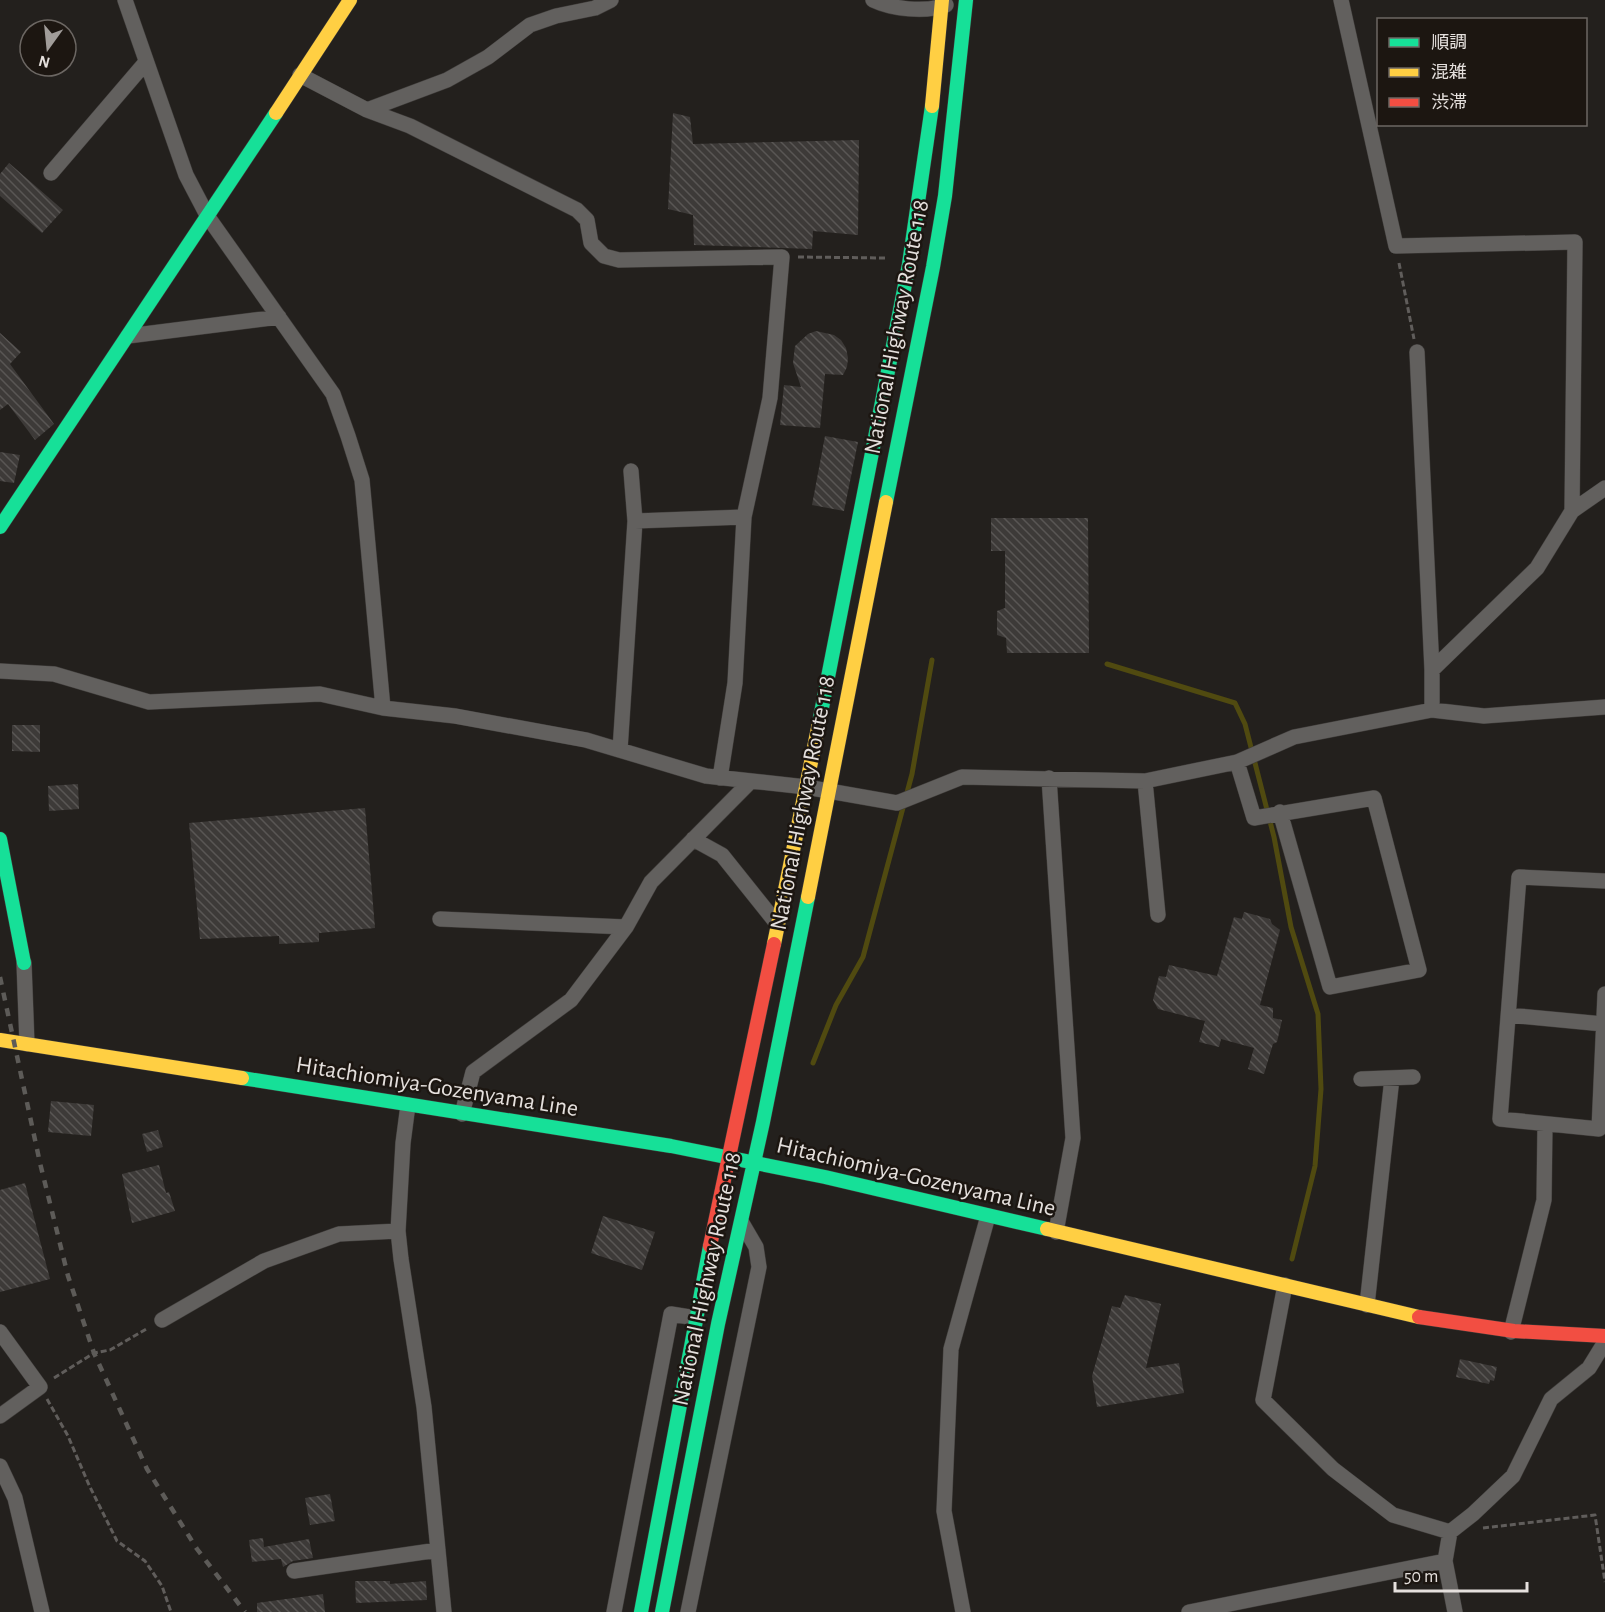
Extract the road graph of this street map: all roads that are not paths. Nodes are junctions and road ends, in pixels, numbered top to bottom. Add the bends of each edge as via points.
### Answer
1 (125, 0) edge
2 (350, 0) edge
3 (611, 0) edge
4 (873, 0) edge
5 (966, 0) edge
6 (1341, 0) edge
7 (946, 2) edge
8 (146, 62) junction
9 (300, 75) junction
10 (367, 110) junction
11 (51, 173) dead end
12 (208, 217) junction
13 (279, 317) junction
14 (128, 336) junction
15 (1417, 352) road end
16 (631, 471) dead end
17 (1605, 488) edge
18 (1572, 511) junction
19 (744, 518) junction
20 (635, 521) junction
21 (0, 527) edge
22 (1432, 670) junction
23 (0, 671) edge
24 (1605, 707) edge
25 (383, 708) junction
26 (1432, 710) junction
27 (620, 750) junction
28 (1237, 762) junction
29 (720, 778) junction
30 (1049, 778) junction
31 (1145, 781) junction
32 (750, 782) junction
33 (806, 788) junction
34 (829, 791) junction
35 (1280, 813) junction
36 (0, 839) edge
37 (693, 839) junction
38 (1605, 881) edge
39 (1158, 915) dead end
40 (440, 919) dead end
41 (778, 925) junction
42 (626, 927) junction
43 (24, 963) joint
44 (1605, 994) edge
45 (1509, 1015) junction
46 (1603, 1023) junction
47 (0, 1040) edge
48 (27, 1044) junction
49 (1413, 1077) dead end
50 (1392, 1078) junction
51 (1361, 1079) dead end
52 (408, 1106) junction
53 (462, 1114) junction
54 (1545, 1125) junction
55 (729, 1158) junction
56 (755, 1163) junction
57 (988, 1216) junction
58 (742, 1223) junction
59 (398, 1231) junction
60 (1056, 1232) junction
61 (1285, 1285) junction
62 (1367, 1305) junction
63 (696, 1318) junction
64 (162, 1320) road end
65 (0, 1332) edge
66 (1511, 1332) junction
67 (1605, 1336) edge
68 (1605, 1342) edge
69 (0, 1416) edge
70 (0, 1466) edge
71 (1450, 1532) junction
72 (438, 1550) junction
73 (1445, 1561) junction
74 (294, 1571) dead end
75 (641, 1610) edge
76 (42, 1612) edge
77 (444, 1612) edge
78 (614, 1612) edge
79 (662, 1612) edge
80 (688, 1612) edge
81 (963, 1612) edge
82 (1189, 1612) edge
83 (1455, 1612) edge

1 - 8 street
2 - 9 main road
3 - 10 street via 530,25 488,57 447,80
4 - 7 street via 907,9
5 - 34 main road, National Highway Route 118 via 933,267
6 - 18 street via 1396,246 1575,242
7 - 33 main road, National Highway Route 118 via 909,264
8 - 11 street
8 - 12 street via 186,175
9 - 10 street
9 - 12 main road
10 - 19 street via 410,126 577,210 587,220 591,243 604,256 619,260 782,257 770,398
12 - 13 street
12 - 14 main road
13 - 14 street
13 - 25 street via 333,394 362,480
14 - 21 main road
15 - 22 street
16 - 20 street
17 - 18 street
18 - 22 street via 1537,568
19 - 20 street
19 - 29 street via 735,683
20 - 27 street
22 - 26 street
23 - 25 street via 54,674 149,702 320,694
24 - 26 street via 1484,716
25 - 27 street via 455,716
26 - 28 street via 1294,737
27 - 29 street
28 - 31 street
28 - 35 street via 1254,818
29 - 32 street
30 - 31 street
30 - 34 street via 962,777 897,803
30 - 60 street via 1073,1138
31 - 39 street
32 - 33 street
32 - 37 street
33 - 34 street
33 - 41 main road, National Highway Route 118
34 - 56 main road, National Highway Route 118
35 - 35 street via 1374,798 1419,970 1330,987
36 - 43 main road
37 - 41 street via 722,855
37 - 42 street via 651,882
38 - 45 street via 1519,877
40 - 42 street
41 - 55 main road, National Highway Route 118
42 - 53 street via 571,1000 472,1072
43 - 48 street
44 - 46 street
45 - 46 street
45 - 54 street via 1500,1119
46 - 54 street via 1599,1129
47 - 48 main road, Hitachiomiya-Gozenyama Line
48 - 52 main road, Hitachiomiya-Gozenyama Line
49 - 50 street
50 - 51 street
50 - 62 street
52 - 53 main road, Hitachiomiya-Gozenyama Line
52 - 59 street
53 - 55 main road, Hitachiomiya-Gozenyama Line
54 - 66 street via 1544,1200
55 - 56 main road, Hitachiomiya-Gozenyama Line
55 - 63 main road, National Highway Route 118
56 - 57 main road, Hitachiomiya-Gozenyama Line
56 - 58 main road, National Highway Route 118
57 - 60 main road, Hitachiomiya-Gozenyama Line
57 - 81 street via 951,1349 944,1511
58 - 79 main road, National Highway Route 118 via 718,1324
58 - 80 street via 756,1247 759,1267
59 - 64 street via 339,1234 264,1261
59 - 72 street via 424,1407
60 - 61 main road, Hitachiomiya-Gozenyama Line
61 - 62 main road, Hitachiomiya-Gozenyama Line
61 - 71 street via 1263,1400 1333,1469 1393,1515
62 - 66 main road, Hitachiomiya-Gozenyama Line
63 - 75 main road, National Highway Route 118
63 - 78 street via 671,1314
65 - 69 street via 40,1387
66 - 67 main road, Hitachiomiya-Gozenyama Line
68 - 71 street via 1589,1368 1551,1398 1513,1476
70 - 76 street via 15,1498
71 - 73 street
72 - 74 street
72 - 77 street
73 - 82 street
73 - 83 street

